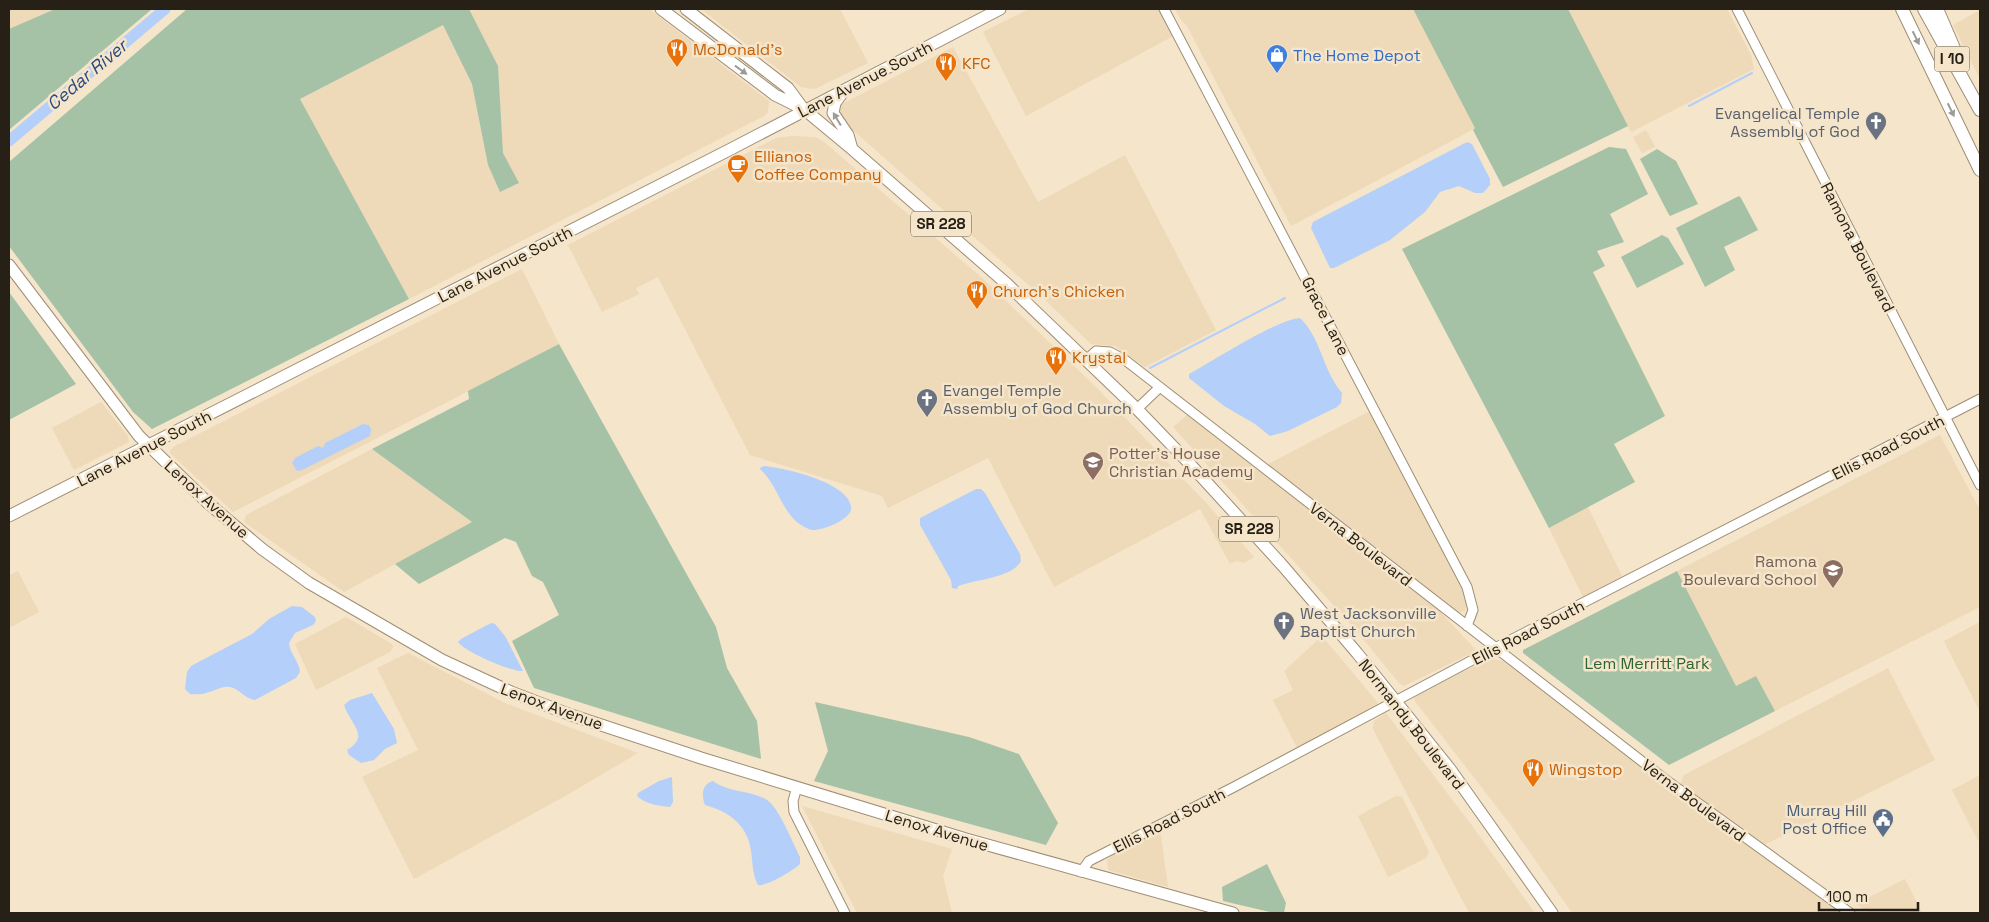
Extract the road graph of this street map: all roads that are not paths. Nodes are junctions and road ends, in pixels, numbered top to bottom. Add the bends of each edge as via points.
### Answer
1 (661, 9) edge
2 (686, 9) edge
3 (1000, 9) edge
4 (1164, 9) edge
5 (1737, 9) edge
6 (1902, 9) edge
7 (1924, 9) edge
8 (1937, 9) edge
9 (844, 90) junction
10 (1980, 109) edge
11 (805, 110) junction
12 (852, 149) junction
13 (1980, 170) edge
14 (9, 265) edge
15 (1087, 359) junction
16 (1160, 387) junction
17 (1980, 399) edge
18 (1137, 409) junction
19 (1946, 418) junction
20 (149, 446) junction
21 (1980, 485) edge
22 (9, 516) edge
23 (1467, 626) junction
24 (1495, 648) junction
25 (1395, 701) junction
26 (797, 787) junction
27 (1081, 872) junction
28 (846, 913) edge
29 (1233, 913) edge
30 (1552, 913) edge
31 (1850, 913) edge

1 -> 11 main road, Normandy Boulevard / SR 228 via 775,95
2 - 11 main road, Normandy Boulevard / SR 228 via 788,88
3 - 9 main road, Lane Avenue South
4 - 23 street, Grace Lane via 1467,587 1473,610
5 - 19 street, Ramona Boulevard
6 -> 13 highway, I 10
7 - 10 highway, I 10
8 - 10 highway
9 - 11 main road, Lane Avenue South
12 -> 9 main road via 848,134 832,113
11 - 12 main road, Normandy Boulevard / SR 228
11 - 20 main road, Lane Avenue South
12 - 15 main road, Normandy Boulevard / SR 228 via 1008,284
14 - 20 main road, Lenox Avenue
15 - 16 street, Verna Boulevard via 1096,351 1110,352
15 - 18 main road, Normandy Boulevard / SR 228
16 - 18 street
16 - 23 street, Verna Boulevard
17 - 19 street, Ellis Road South
18 - 25 main road, Normandy Boulevard / SR 228 via 1279,562
19 - 21 street, Ramona Boulevard
19 - 24 street, Ellis Road South
20 - 22 main road, Lane Avenue South
20 - 26 main road, Lenox Avenue via 227,520 309,583 448,663 510,692 571,715
23 - 24 street, Verna Boulevard
24 - 25 street, Ellis Road South
24 - 31 street, Verna Boulevard via 1666,780
25 - 27 street, Ellis Road South via 1089,861
25 - 30 main road, Normandy Boulevard / SR 228 via 1450,769
26 - 27 main road, Lenox Avenue
26 - 28 street via 794,812
27 - 29 main road, Lenox Avenue

